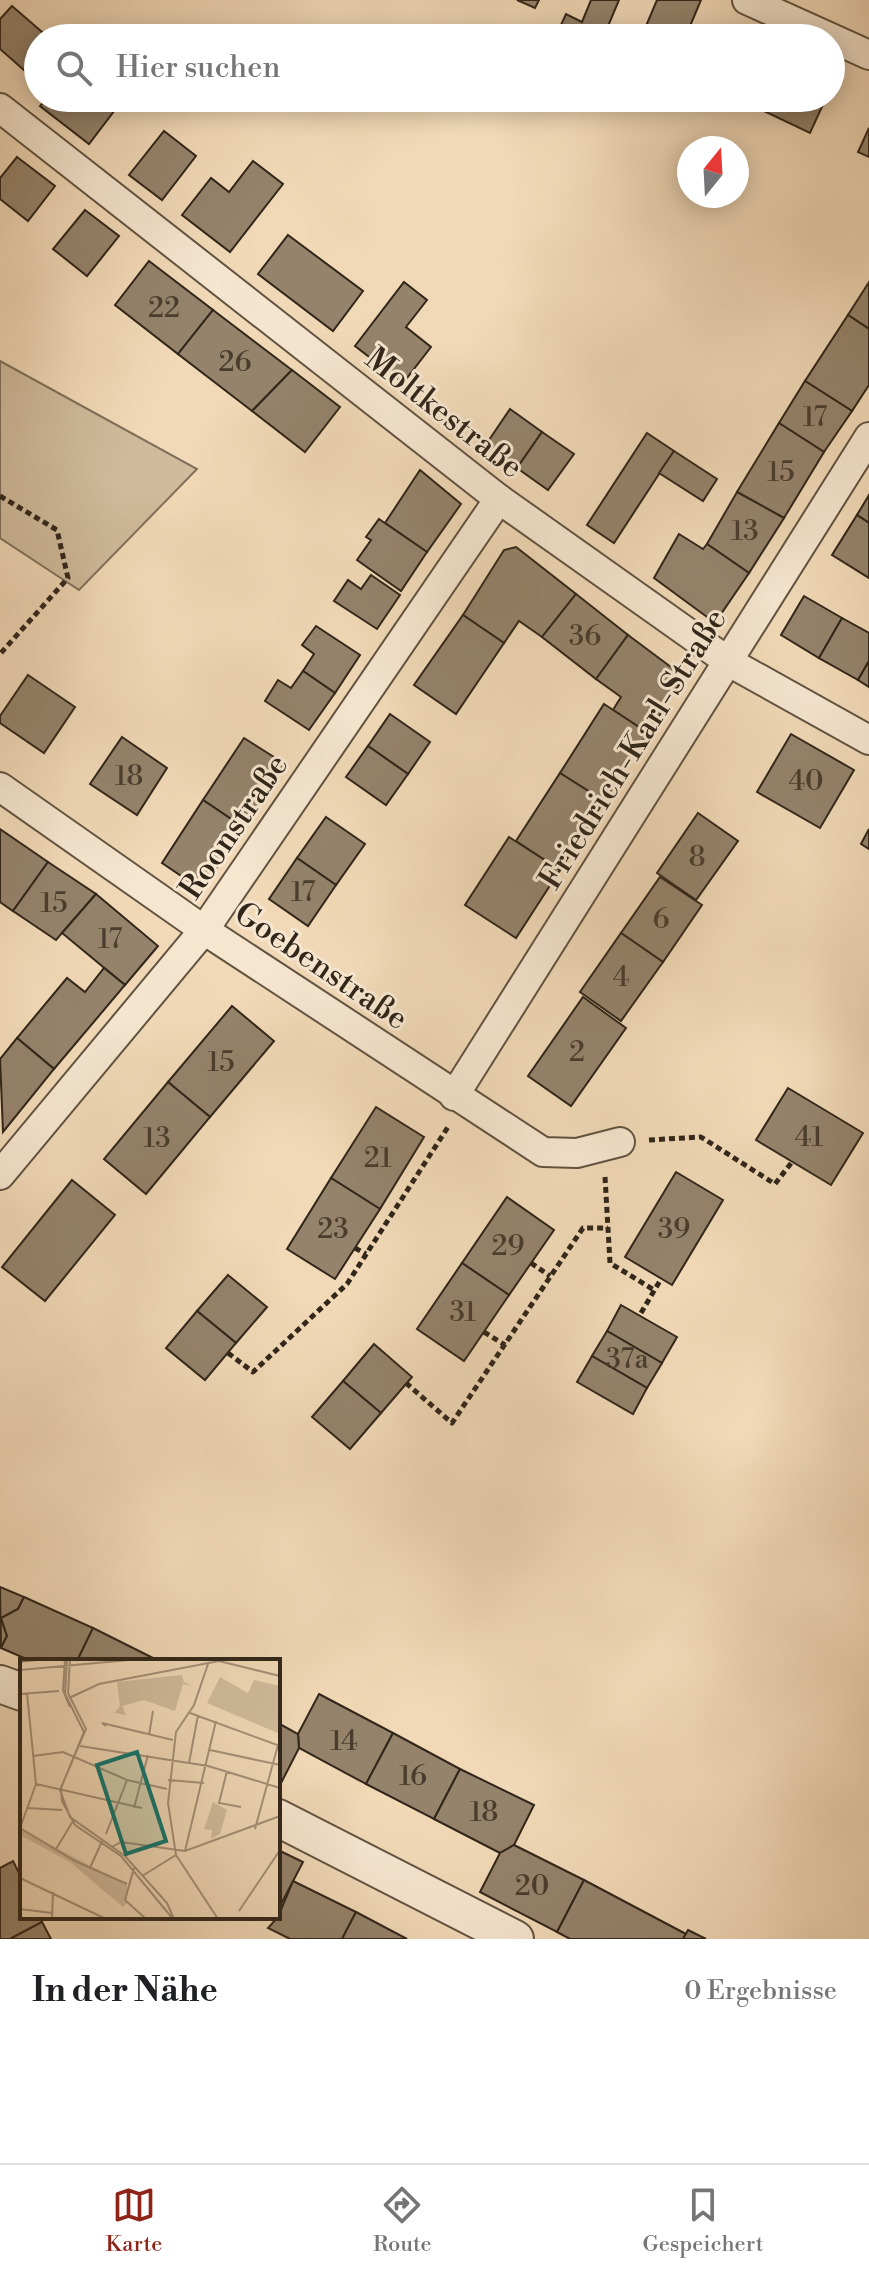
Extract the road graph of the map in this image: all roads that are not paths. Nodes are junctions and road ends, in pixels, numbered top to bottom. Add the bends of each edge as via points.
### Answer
1 (747, 0) edge
2 (800, 24) edge
3 (845, 44) edge
4 (869, 55) edge
5 (0, 108) edge
6 (869, 437) edge
7 (499, 499) junction
8 (729, 662) junction
9 (869, 740) edge
10 (0, 787) edge
11 (204, 930) junction
12 (459, 1099) junction
13 (612, 1144) road end
14 (0, 1175) edge
15 (0, 1684) edge
16 (20, 1691) edge
17 (280, 1819) edge
18 (515, 1939) edge

1 - 2 street
3 - 4 street
5 - 7 street, Moltkestraße
6 - 8 street, Friedrich-Karl-Straße
7 - 8 street, Moltkestraße
7 - 11 street, Roonstraße
8 - 9 street, Moltkestraße
8 - 12 street, Friedrich-Karl-Straße
10 - 11 street, Goebenstraße
11 - 12 street, Goebenstraße
11 - 14 street, Roonstraße
12 - 13 street, Goebenstraße via 543,1152 577,1153
15 - 16 street
17 - 18 street

